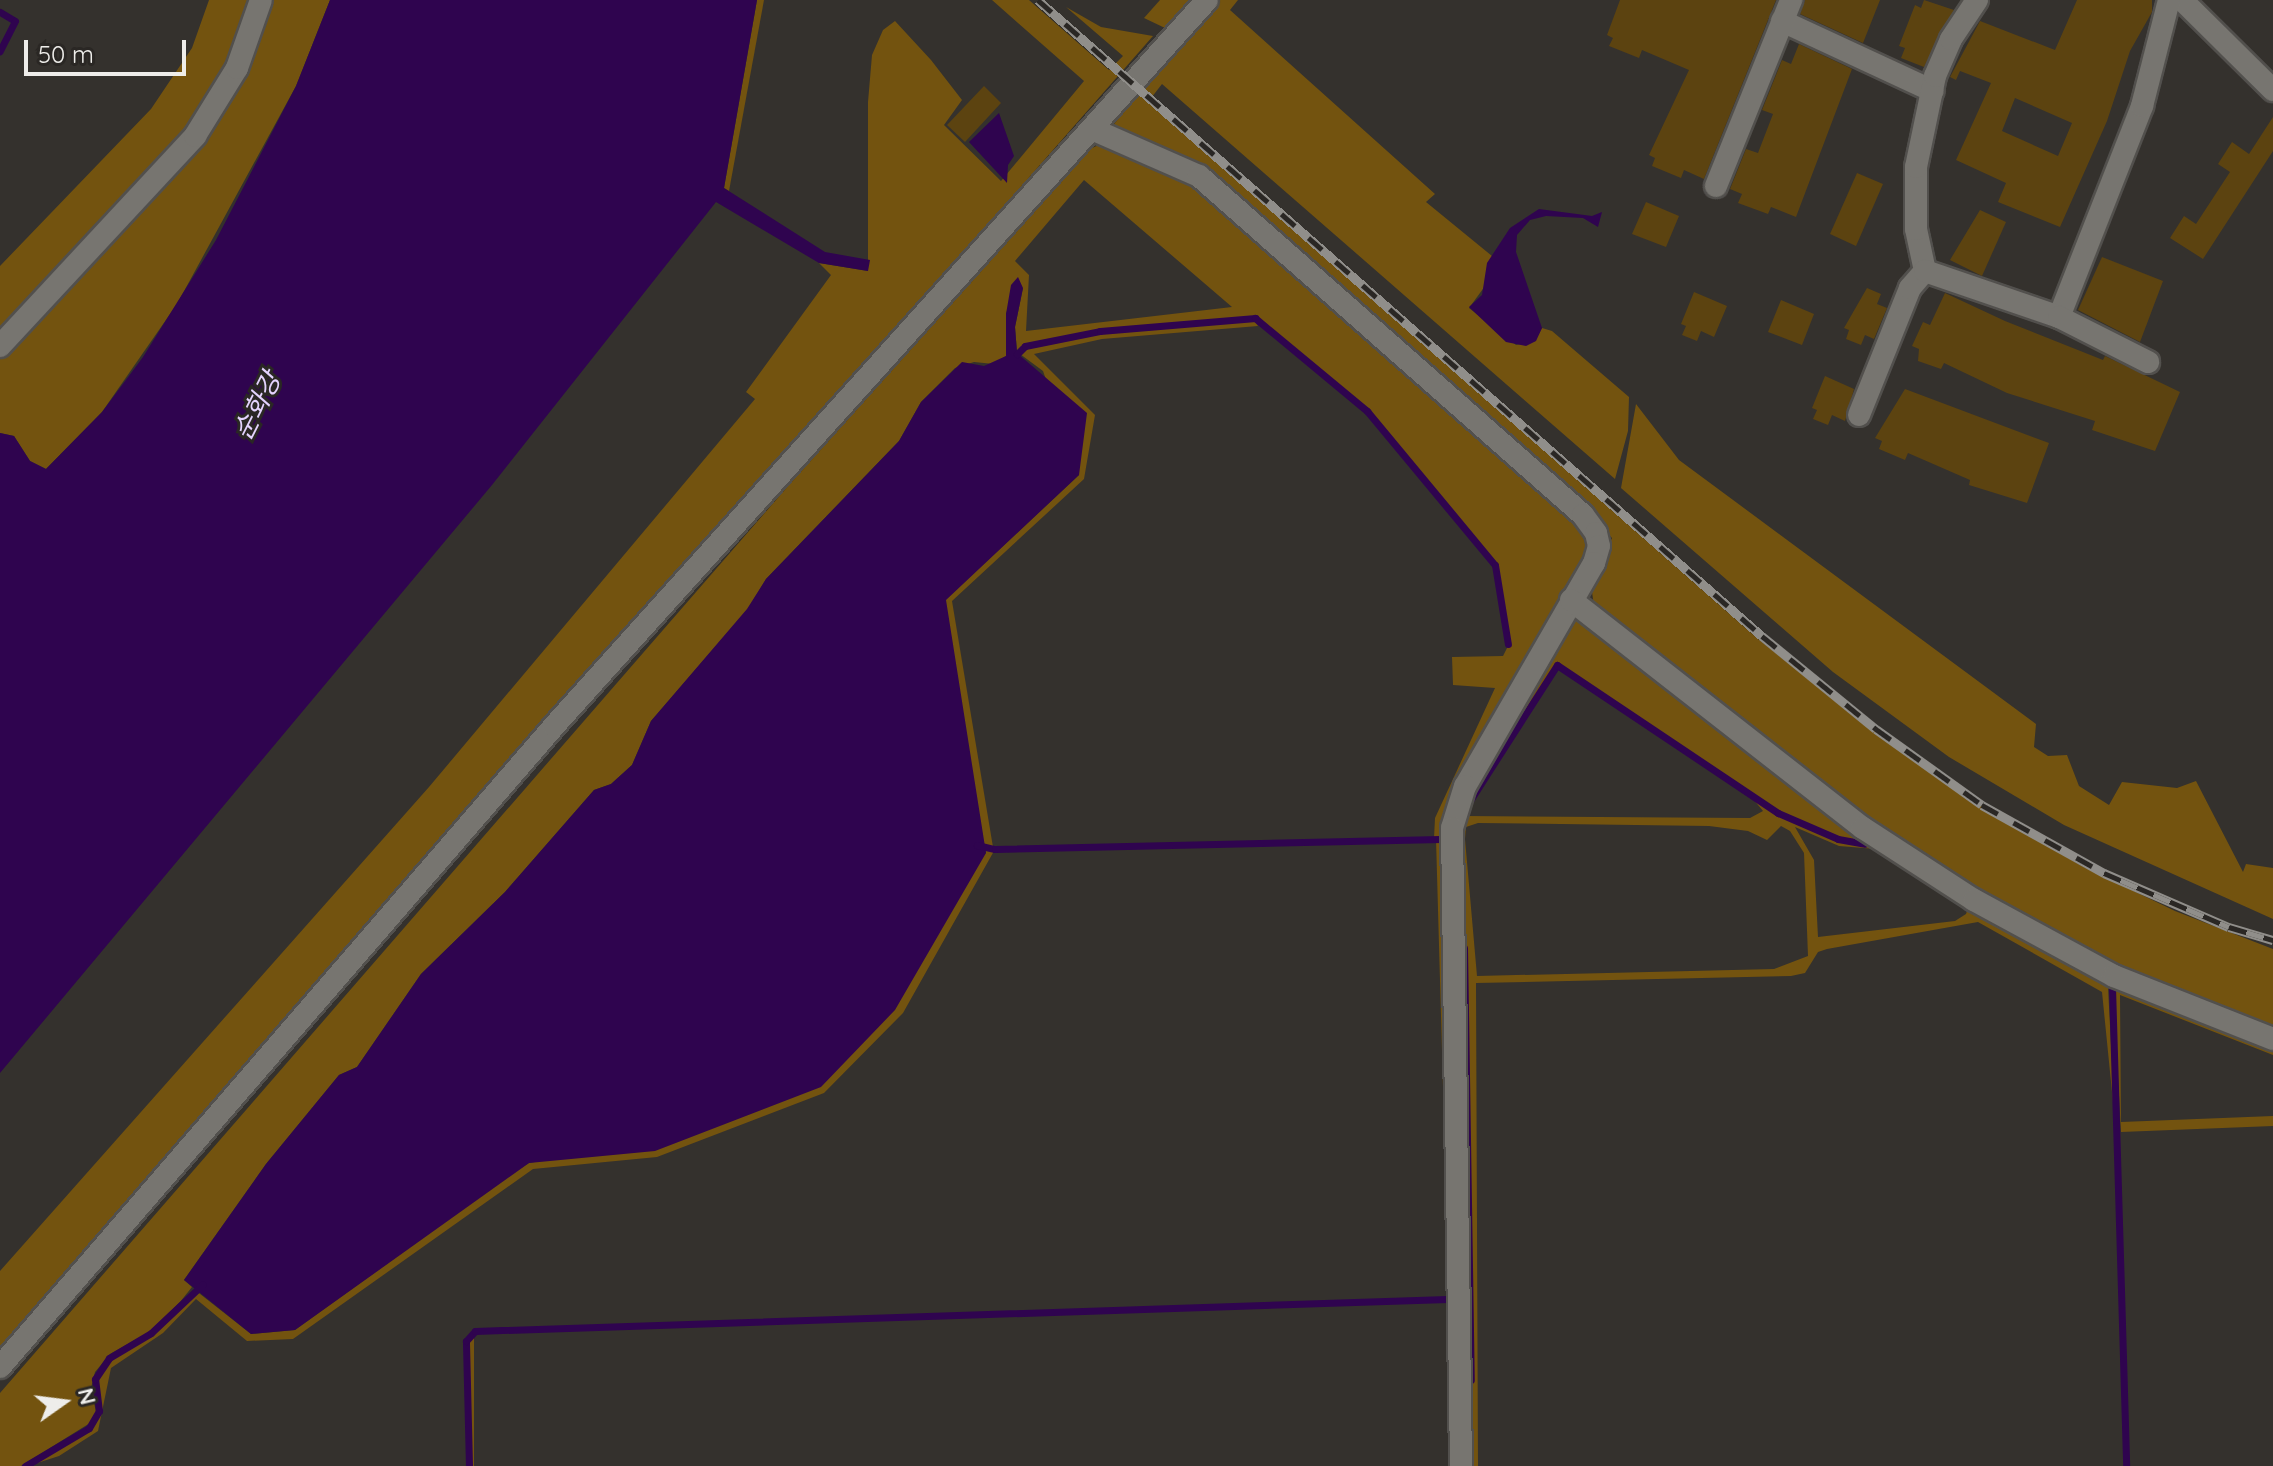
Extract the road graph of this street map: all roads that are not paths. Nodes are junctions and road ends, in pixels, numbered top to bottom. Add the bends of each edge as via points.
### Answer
1 (261, 0) edge
2 (1207, 0) edge
3 (1977, 0) edge
4 (2169, 0) edge
5 (2182, 0) edge
6 (1787, 10) edge
7 (2273, 90) edge
8 (1933, 91) junction
9 (1092, 129) junction
10 (1716, 186) dead end
11 (1925, 271) junction
12 (2059, 317) junction
13 (0, 346) edge
14 (2148, 362) dead end
15 (1859, 415) dead end
16 (1571, 600) junction
17 (2273, 1039) edge
18 (0, 1367) edge
19 (1461, 1466) edge

1 - 13 street via 237,68 195,136
2 - 9 street
3 - 8 street via 1951,39
4 - 12 street via 2142,106
5 - 7 street
6 - 8 street
6 - 10 street
8 - 11 street via 1914,201
9 - 16 street via 1199,176 1583,515 1599,546
9 - 18 street via 554,726
11 - 12 street
11 - 15 street via 1910,288
12 - 14 street
16 - 17 street via 1863,828 1974,900 2114,976
16 - 19 street via 1465,786 1452,828

